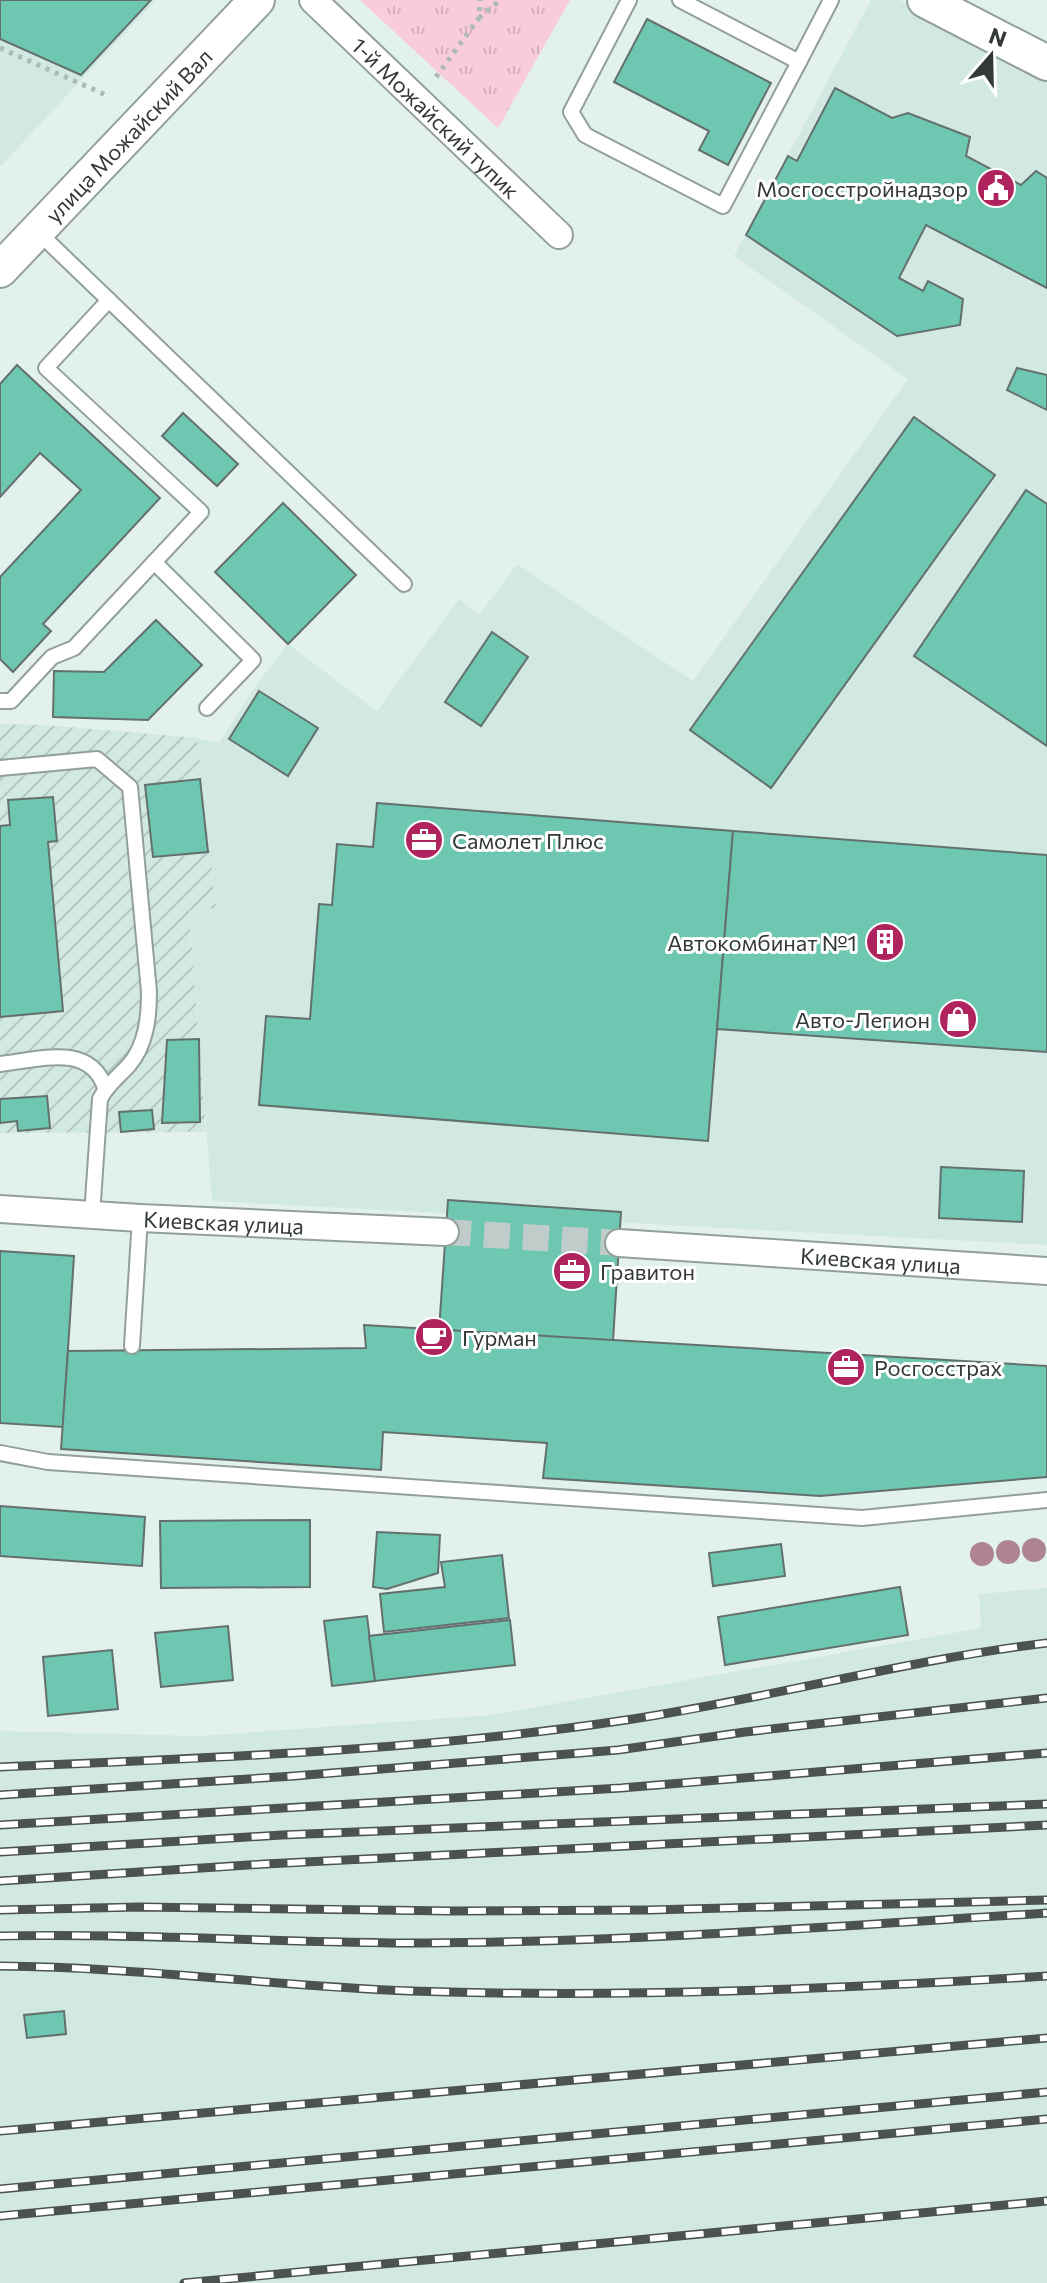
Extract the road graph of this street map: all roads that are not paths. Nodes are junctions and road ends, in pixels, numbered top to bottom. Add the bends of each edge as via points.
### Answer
1 (257, 0) edge
2 (313, 0) edge
3 (629, 0) edge
4 (680, 0) edge
5 (831, 0) edge
6 (925, 0) edge
7 (799, 62) junction
8 (1047, 63) edge
9 (37, 231) junction
10 (559, 235) dead end
11 (0, 270) edge
12 (109, 300) junction
13 (154, 562) junction
14 (404, 584) dead end
15 (0, 701) edge
16 (207, 708) dead end
17 (0, 768) edge
18 (0, 1064) edge
19 (105, 1088) junction
20 (0, 1209) edge
21 (92, 1215) junction
22 (140, 1218) junction
23 (445, 1232) tunnel mouth
24 (619, 1243) tunnel mouth
25 (1047, 1271) edge
26 (132, 1346) dead end
27 (0, 1453) edge
28 (1047, 1500) edge

1 - 9 street, улица Можайский Вал
2 - 10 street, 1-й Можайский тупик
3 - 7 lane via 571,112 585,135 723,206
4 - 7 lane
5 - 7 lane
6 - 8 street
9 - 11 street, улица Можайский Вал
9 - 12 lane
12 - 13 lane via 46,368 201,512
12 - 14 lane
13 - 15 lane via 74,648 52,657 11,701
13 - 16 lane via 253,660
17 - 19 lane via 97,759 130,787 149,1017 131,1063
18 - 19 lane via 74,1057 92,1065
19 - 21 lane
20 - 21 street, Киевская улица
21 - 22 street, Киевская улица
22 - 23 street, Киевская улица
22 - 26 lane
24 - 25 street, Киевская улица
27 - 28 lane via 64,1463 862,1518

